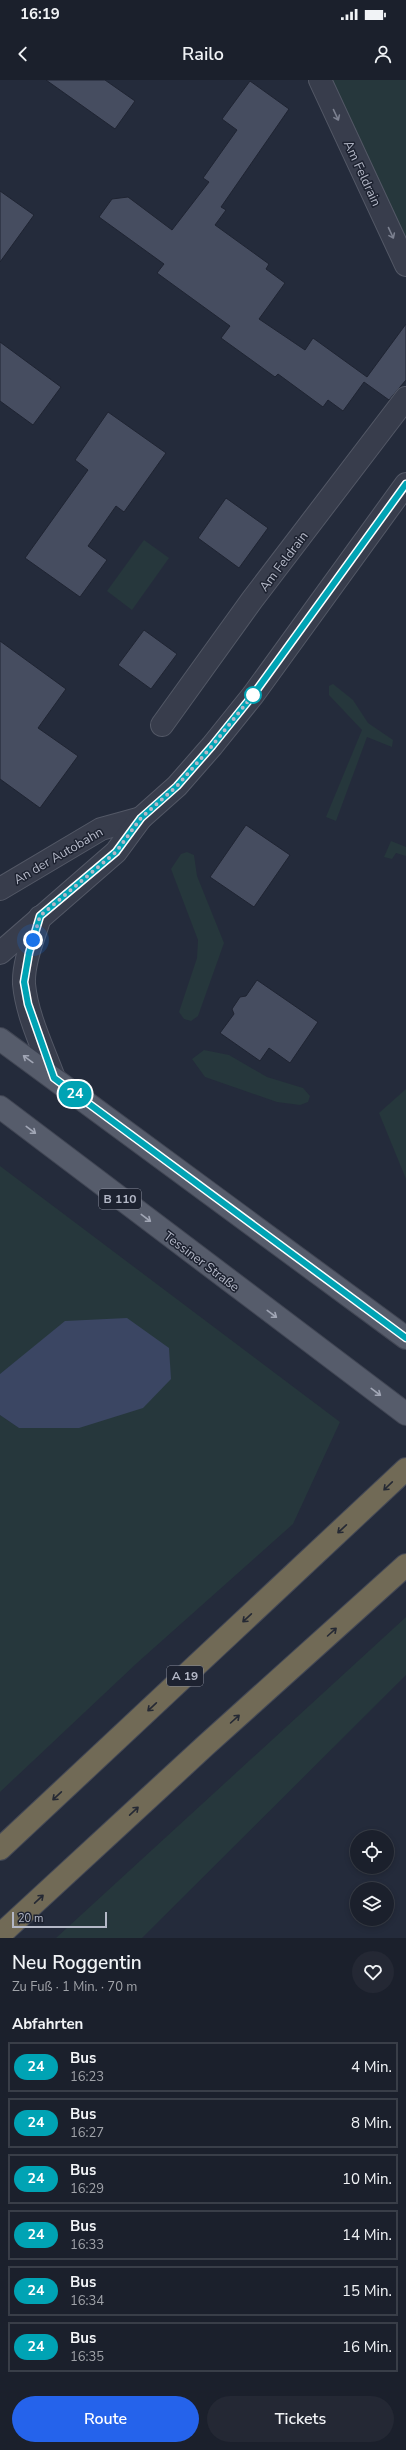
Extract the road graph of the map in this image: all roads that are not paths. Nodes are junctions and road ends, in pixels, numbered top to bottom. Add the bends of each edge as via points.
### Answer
1 (320, 80) edge
2 (406, 265) edge
3 (406, 398) edge
4 (406, 484) edge
5 (162, 725) dead end
6 (141, 818) junction
7 (0, 889) edge
8 (40, 916) junction
9 (0, 953) edge
10 (0, 1039) edge
11 (54, 1078) junction
12 (0, 1107) edge
13 (406, 1338) edge
14 (406, 1414) edge
15 (406, 1469) edge
16 (406, 1565) edge
17 (0, 1849) edge
18 (0, 1936) edge

1 -> 2 street, Am Feldrain
3 - 5 street, Am Feldrain via 252,600
4 - 6 street, An der Autobahn via 253,695 177,786
6 - 7 street, An der Autobahn via 101,829
6 - 8 street, An der Autobahn via 116,852
8 - 9 street, An der Autobahn
8 - 11 street via 24,982 28,1004
11 -> 10 main road
11 - 13 main road
12 -> 14 main road, Tessiner Straße / B 110
15 -> 17 highway, A 19
18 -> 16 highway via 206,1745

